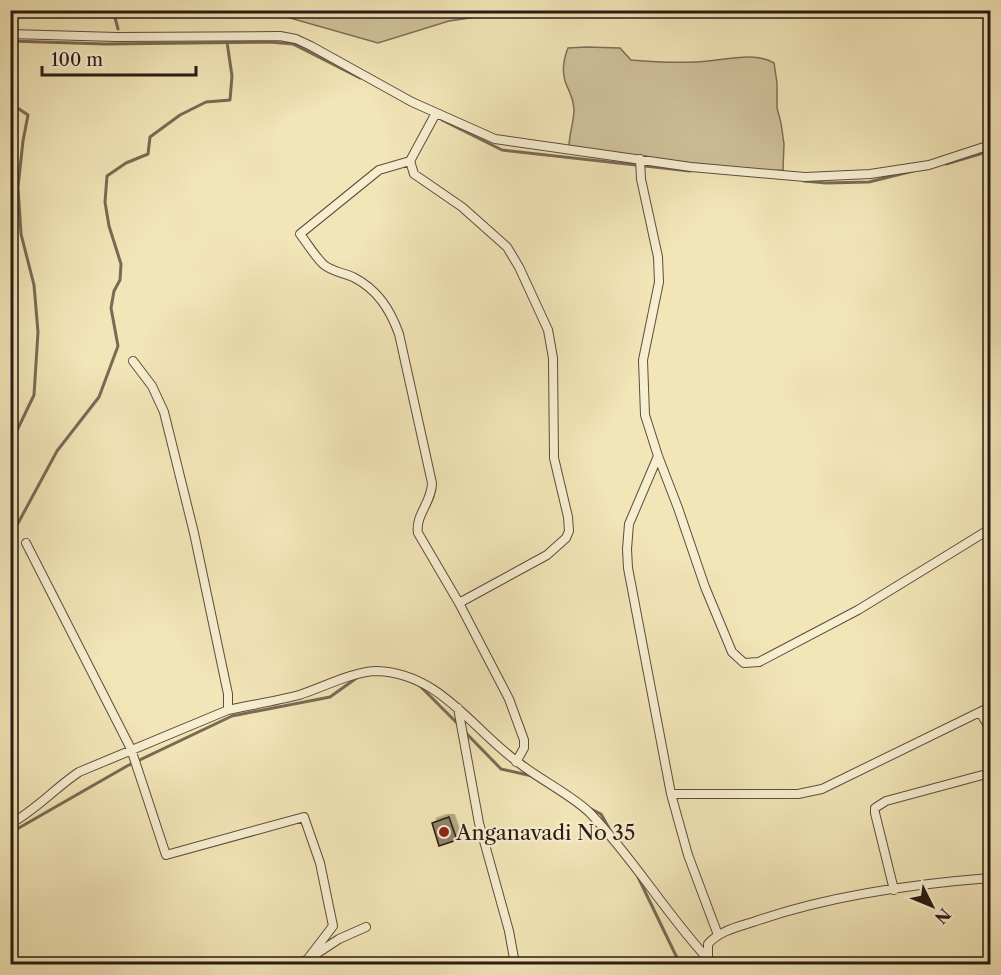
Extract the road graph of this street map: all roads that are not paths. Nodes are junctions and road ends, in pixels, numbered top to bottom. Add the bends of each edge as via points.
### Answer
1 (10, 34) edge
2 (436, 113) junction
3 (990, 145) edge
4 (410, 161) junction
5 (640, 161) junction
6 (133, 361) dead end
7 (658, 456) junction
8 (990, 529) edge
9 (26, 543) dead end
10 (459, 603) junction
11 (990, 707) edge
12 (458, 708) junction
13 (228, 710) junction
14 (980, 712) junction
15 (990, 729) edge
16 (131, 749) junction
17 (516, 762) junction
18 (990, 773) edge
19 (671, 794) junction
20 (10, 824) edge
21 (990, 878) edge
22 (894, 890) junction
23 (366, 927) dead end
24 (718, 935) junction
25 (707, 961) edge
26 (307, 962) edge
27 (293, 964) edge
28 (515, 964) edge

1 - 2 street via 280,36 311,46
2 - 4 street
2 - 5 street via 495,139
3 - 5 street via 929,165 830,177
4 - 10 street via 414,174 462,207 507,248 552,343 554,458 569,531 547,555
4 - 10 street via 379,170 300,234 324,265 374,292 393,317 432,483 432,493 419,517 418,533
5 - 7 street via 658,257 659,282 643,360 645,415
6 - 13 street via 152,386 164,412 194,533 228,694
7 - 8 street via 709,598 732,652 744,663 759,662 828,628
7 - 19 street via 630,524 627,549
9 - 16 street
10 - 17 street via 509,699 521,732 524,748
11 - 14 street
12 - 13 street via 418,679 376,671 298,695
12 - 17 street
12 - 28 street via 479,823
13 - 16 street
14 - 15 street
14 - 19 street via 822,789 798,794
16 - 20 street via 79,772
16 - 26 street via 166,855 304,817 320,863 333,926
17 - 25 street via 588,811
18 - 22 street via 886,801 875,808
19 - 24 street
21 - 22 street
22 - 24 street via 815,904
23 - 26 street via 339,939
24 - 25 street via 708,944
26 - 27 street

